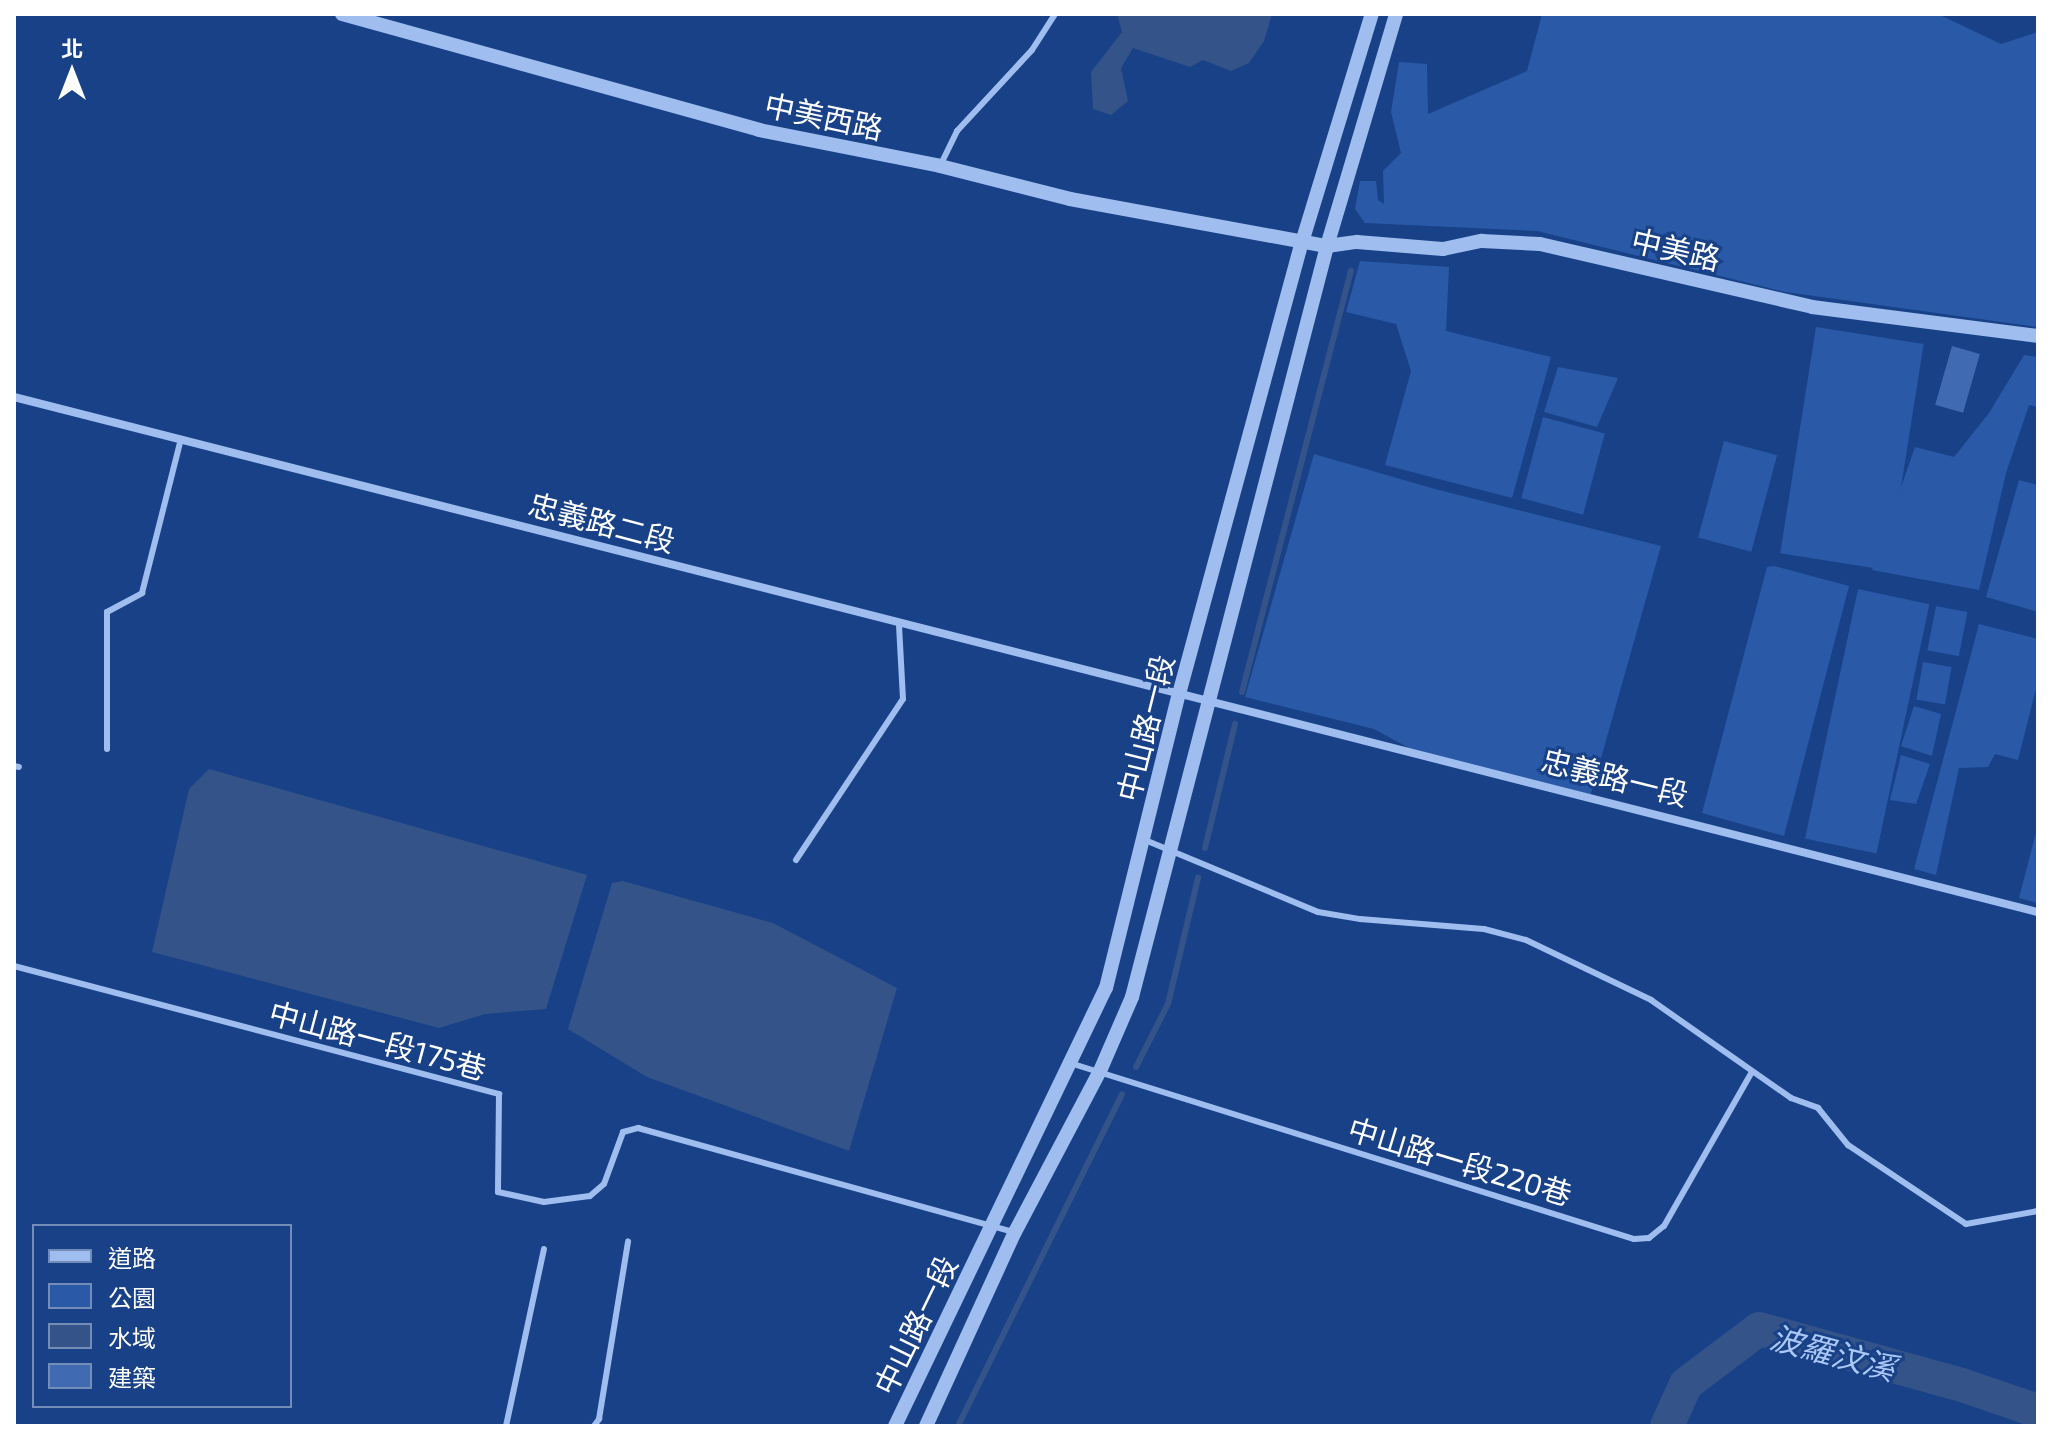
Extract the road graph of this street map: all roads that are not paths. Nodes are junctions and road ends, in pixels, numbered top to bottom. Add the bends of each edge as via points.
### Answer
1 (342, 14) edge
2 (1055, 14) edge
3 (1372, 14) edge
4 (1396, 14) edge
5 (940, 166) junction
6 (1303, 239) junction
7 (1327, 246) junction
8 (2038, 336) edge
9 (14, 397) edge
10 (181, 439) junction
11 (899, 624) junction
12 (1179, 694) junction
13 (1207, 701) junction
14 (107, 749) dead end
15 (1145, 840) junction
16 (1172, 849) junction
17 (796, 860) dead end
18 (2038, 912) edge
19 (14, 966) edge
20 (1070, 1063) junction
21 (1100, 1071) junction
22 (1752, 1072) junction
23 (2038, 1211) edge
24 (993, 1223) junction
25 (1015, 1232) junction
26 (628, 1241) dead end
27 (544, 1249) dead end
28 (506, 1426) edge
29 (594, 1426) edge
30 (895, 1426) edge
31 (926, 1426) edge

1 - 5 street, 中美西路 via 759,130
2 - 5 lane via 1032,50 957,131
3 - 6 street, 中山路一段
4 - 7 street, 中山路一段
5 - 6 street, 中美西路 via 1070,199
6 - 7 street, 中美路
6 - 12 street, 中山路一段
7 - 8 street, 中美路 via 1357,242 1443,249 1482,241 1540,244 1812,307
7 - 13 street, 中山路一段
9 - 10 street, 忠義路二段
10 - 11 street, 忠義路二段
10 - 14 lane via 142,593 107,612
11 - 12 street, 忠義路二段
11 - 17 lane via 903,699
12 - 13 street, 忠義路一段
12 - 15 street, 中山路一段
13 - 16 street, 中山路一段
13 - 18 street, 忠義路一段
15 - 16 lane
15 - 20 street, 中山路一段 via 1106,988
16 - 21 street, 中山路一段 via 1132,997
16 - 22 lane via 1318,912 1484,929 1526,940 1651,1000
19 - 24 lane, 中山路一段175巷 via 499,1094 498,1192 544,1202 590,1196 604,1184 623,1132 638,1128
20 - 21 lane, 中山路一段220巷
20 - 24 street, 中山路一段
21 - 22 lane, 中山路一段220巷 via 1634,1239 1649,1238 1664,1226
21 - 25 street, 中山路一段
22 - 23 lane via 1791,1098 1818,1108 1848,1145 1966,1224
24 - 25 lane, 中山路一段175巷
24 - 30 street, 中山路一段
25 - 31 street, 中山路一段
26 - 29 lane
27 - 28 lane

